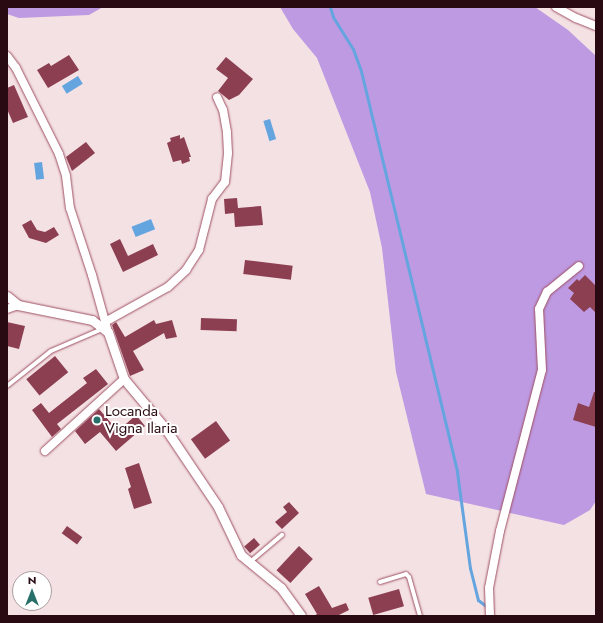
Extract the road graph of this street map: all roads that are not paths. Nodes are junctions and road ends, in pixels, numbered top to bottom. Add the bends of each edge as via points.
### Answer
1 (556, 7) edge
2 (596, 26) edge
3 (7, 56) edge
4 (217, 97) dead end
5 (579, 266) dead end
6 (7, 296) edge
7 (18, 305) junction
8 (7, 308) edge
9 (105, 327) junction
10 (124, 380) junction
11 (7, 386) edge
12 (45, 451) dead end
13 (282, 535) dead end
14 (250, 563) junction
15 (380, 582) dead end
16 (301, 616) edge
17 (420, 616) edge
18 (490, 616) edge

1 - 2 street
3 - 9 street via 16,68 59,154 66,176 70,208 92,275
4 - 9 street via 223,110 227,132 225,182 212,200 199,250 186,270 168,287
5 - 18 street via 547,292 539,309 542,370 500,531 489,588
6 - 7 street
7 - 8 street
7 - 9 street via 92,320
9 - 10 street
9 - 11 lane via 51,351
10 - 12 street
10 - 14 street via 169,435 218,507 241,555
13 - 14 lane
14 - 16 street via 281,588
15 - 17 lane via 406,574

